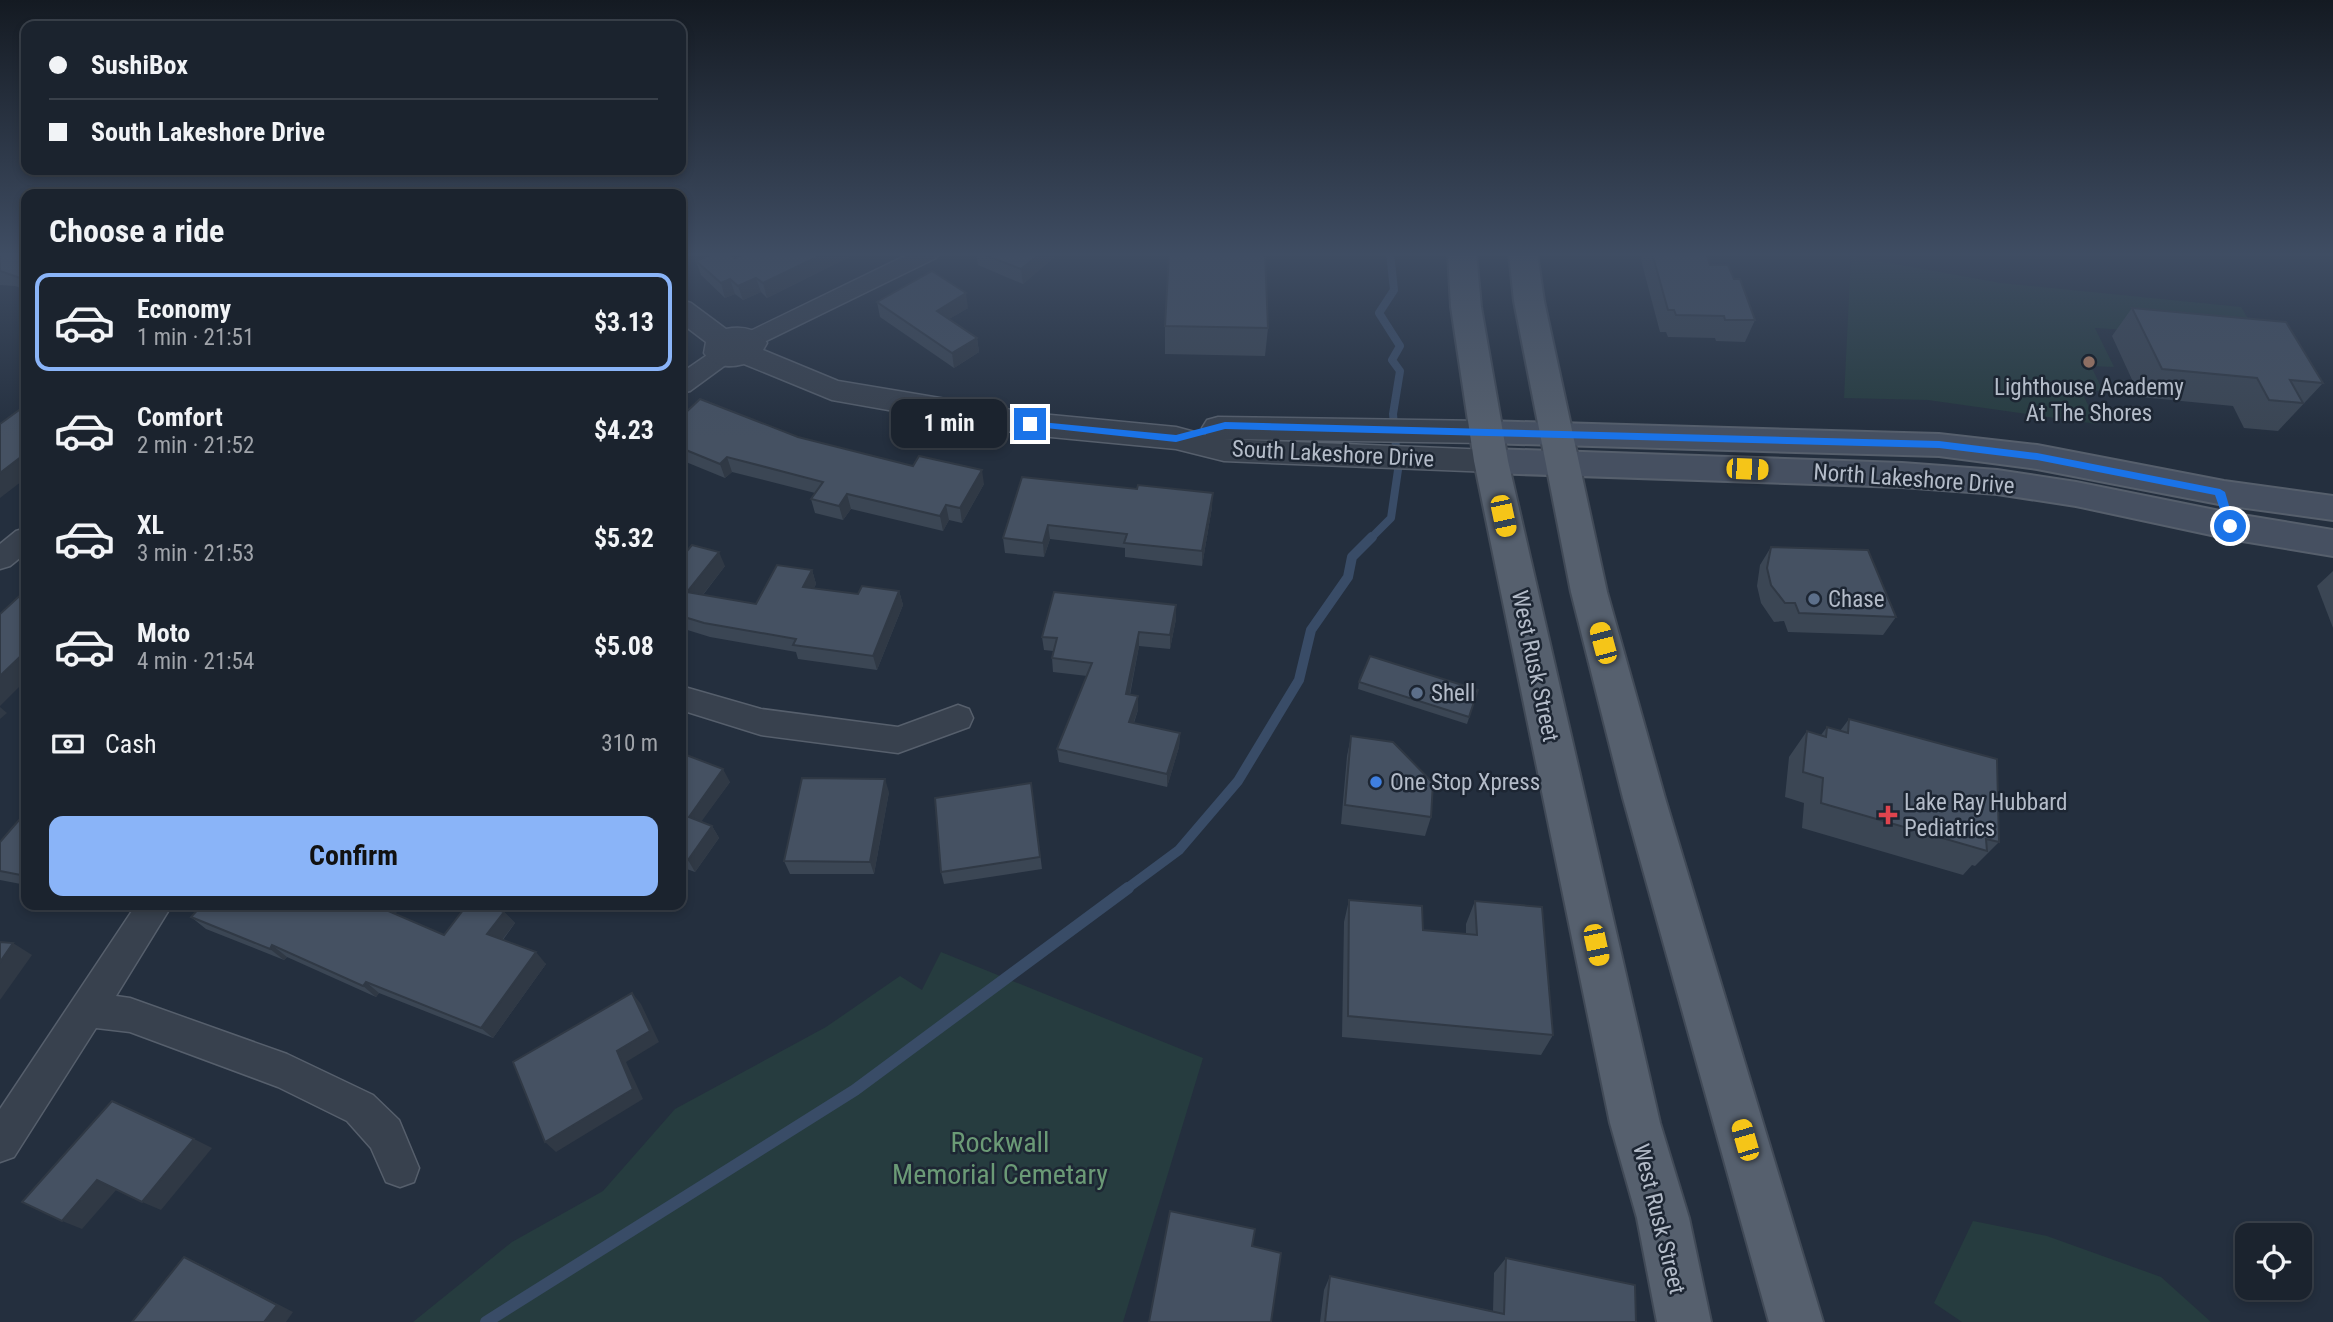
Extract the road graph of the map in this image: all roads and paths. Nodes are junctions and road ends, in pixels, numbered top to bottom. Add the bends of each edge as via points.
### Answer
1 (689, 315) edge
2 (803, 315) edge
3 (1466, 315) edge
4 (1532, 315) edge
5 (735, 348) junction
6 (686, 382) edge
7 (1464, 446) junction
8 (1561, 448) junction
9 (2220, 492) junction
10 (2333, 508) edge
11 (2230, 526) junction
12 (21, 542) edge
13 (2333, 542) edge
14 (0, 559) edge
15 (686, 700) edge
16 (958, 718) dead end
17 (152, 910) edge
18 (85, 1009) junction
19 (0, 1143) edge
20 (400, 1168) dead end
21 (1684, 1322) edge
22 (1796, 1322) edge

1 - 5 street, South Lakeshore Drive
2 - 5 street
3 - 7 main road, West Rusk Street
4 - 8 main road
5 - 6 street
5 - 7 street, South Lakeshore Drive via 811,383 880,400 1030,424 1176,439 1224,450 1362,443
7 - 8 main road, North Lakeshore Drive
7 - 21 main road, West Rusk Street via 1663,1218
8 - 9 main road, North Lakeshore Drive via 1939,445 2037,457
8 - 11 main road, North Lakeshore Drive via 1997,482
8 - 22 main road via 1589,592
9 - 10 main road, North Lakeshore Drive
9 - 11 main road
11 - 13 main road, North Lakeshore Drive
12 - 14 street
15 - 16 street via 761,722 898,740
17 - 18 street
18 - 19 street
18 - 20 street via 130,1015 287,1072 360,1108 385,1134

